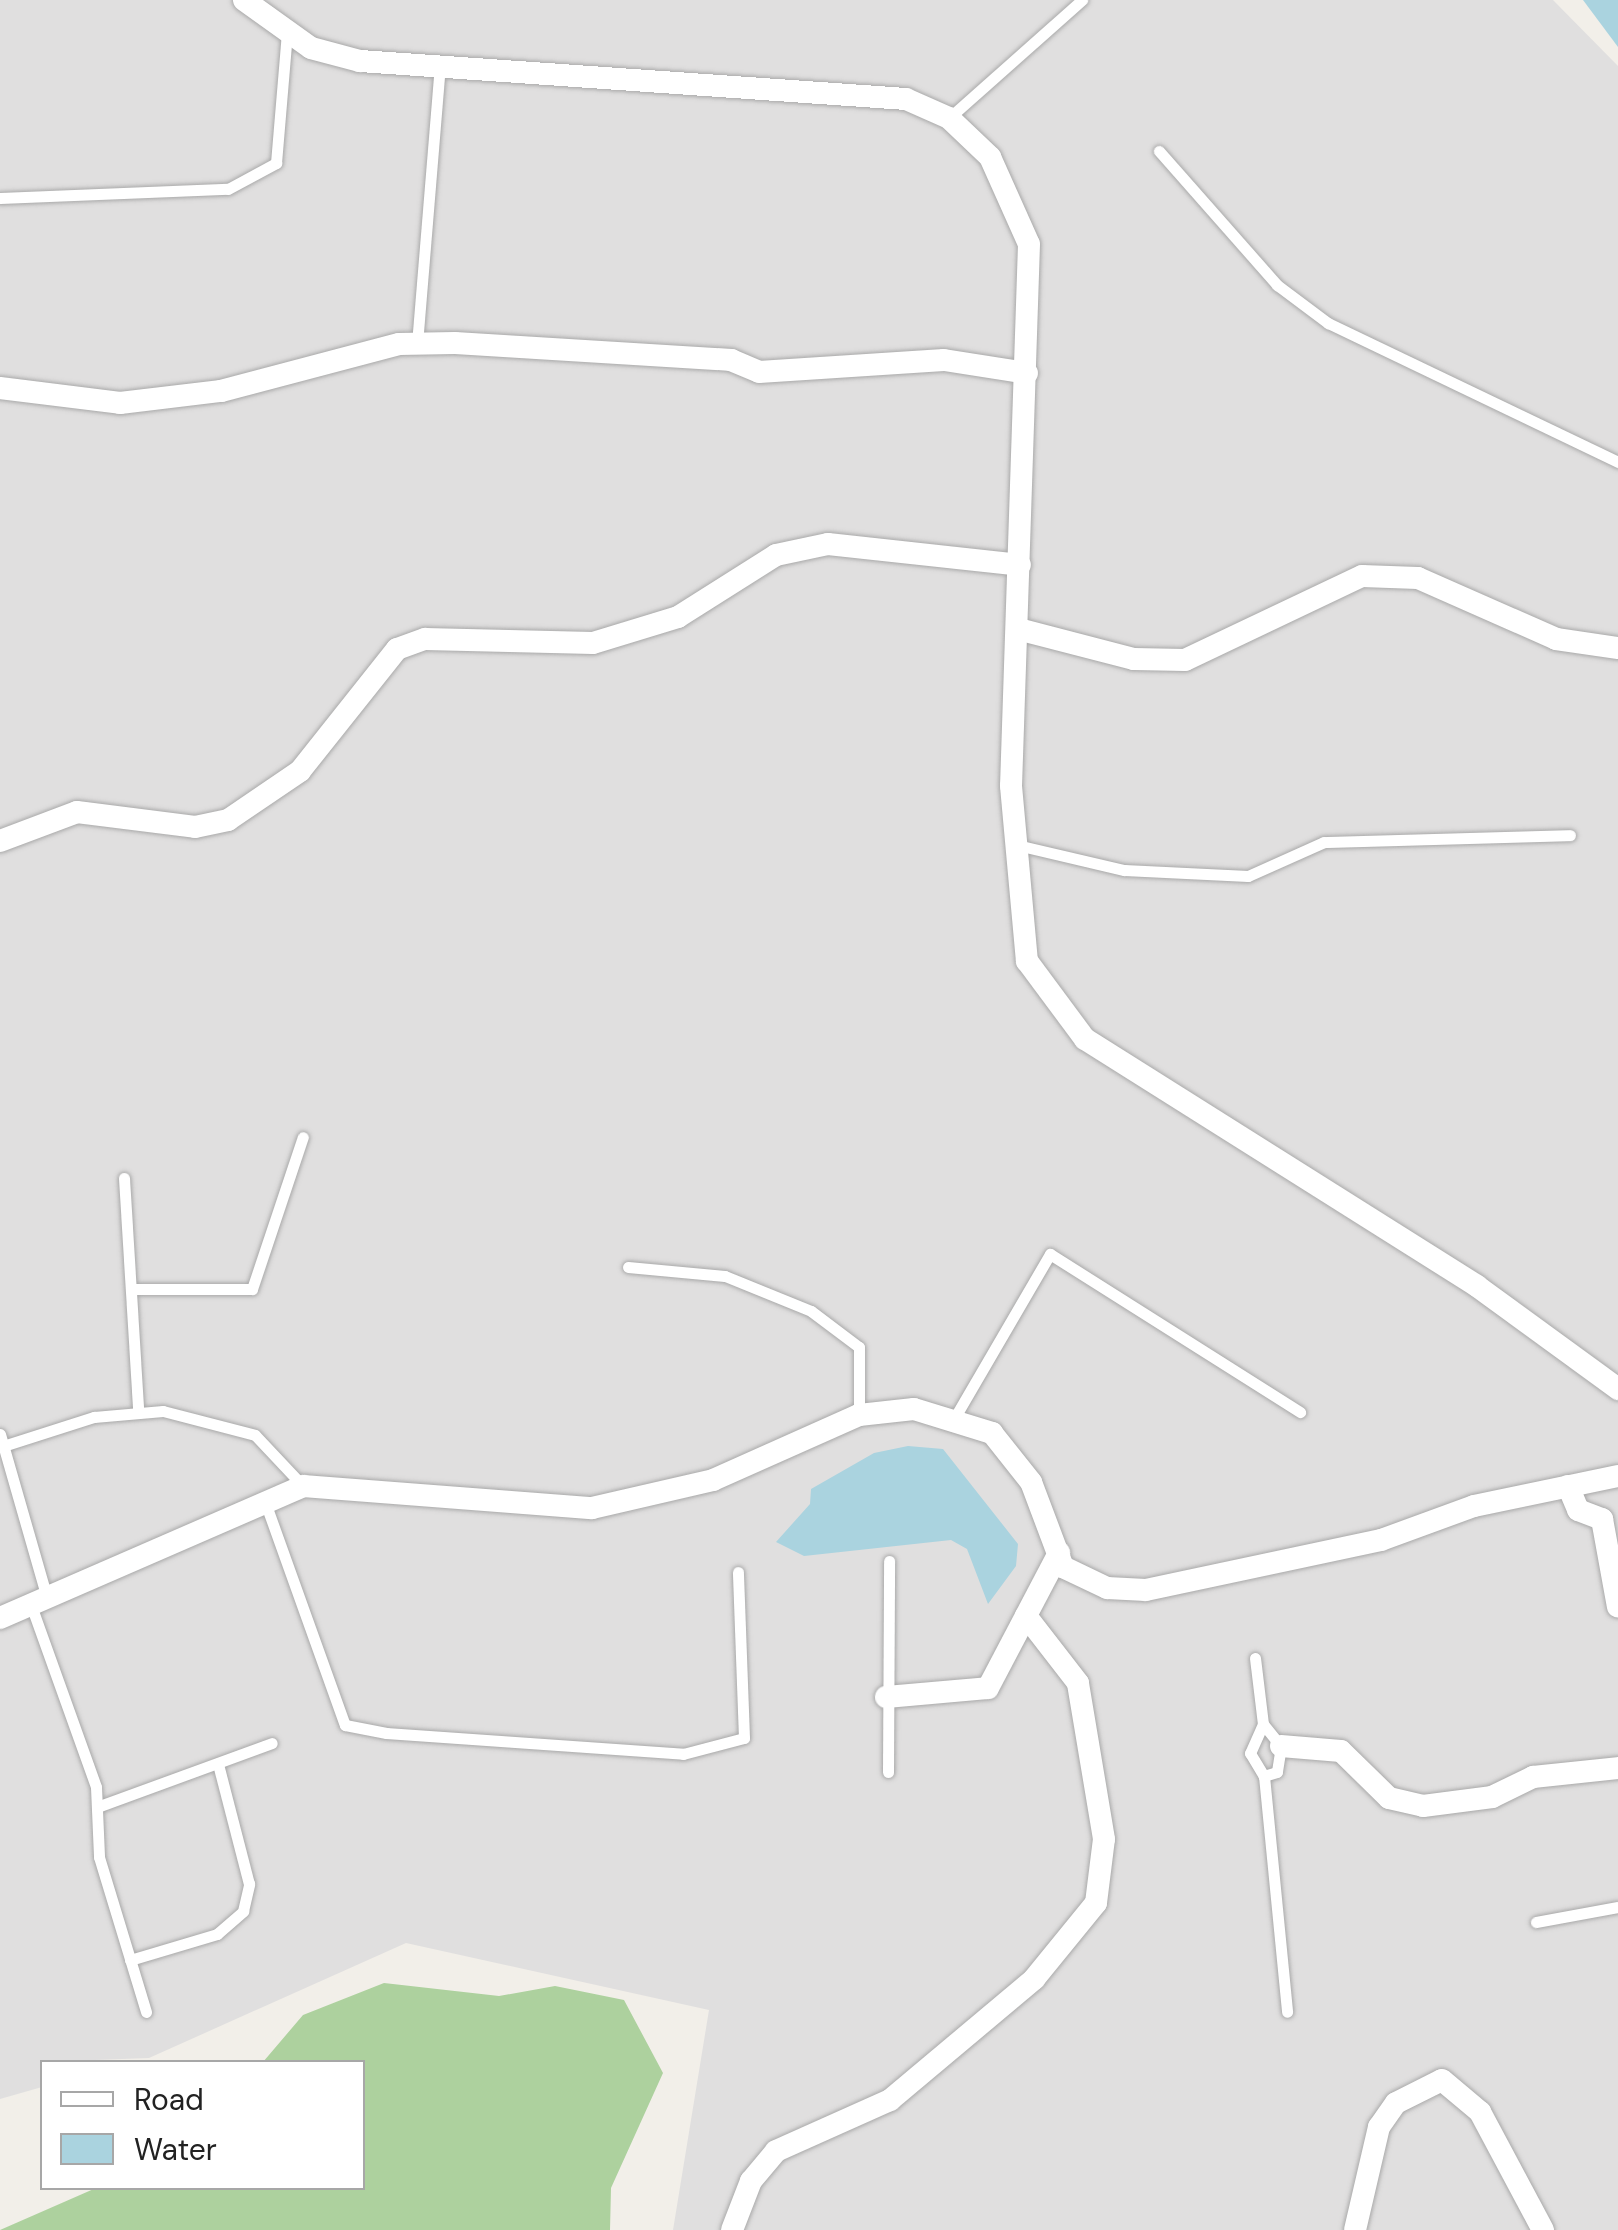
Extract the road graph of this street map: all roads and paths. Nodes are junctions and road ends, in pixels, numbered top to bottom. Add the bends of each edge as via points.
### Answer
1 (244, 0) edge
2 (1082, 0) edge
3 (287, 32) junction
4 (440, 67) junction
5 (949, 118) junction
6 (1160, 151) dead end
7 (0, 198) edge
8 (416, 344) junction
9 (1027, 373) junction
10 (0, 388) edge
11 (1618, 462) edge
12 (1020, 565) junction
13 (1018, 629) junction
14 (1618, 648) edge
15 (1570, 835) dead end
16 (0, 842) edge
17 (1016, 845) junction
18 (303, 1137) dead end
19 (124, 1178) dead end
20 (628, 1267) dead end
21 (133, 1289) junction
22 (1618, 1389) edge
23 (138, 1409) junction
24 (1300, 1412) dead end
25 (859, 1415) junction
26 (955, 1417) junction
27 (2, 1440) edge
28 (1618, 1476) edge
29 (302, 1486) junction
30 (1568, 1486) junction
31 (265, 1502) junction
32 (1610, 1511) edge
33 (1059, 1553) junction
34 (888, 1561) dead end
35 (738, 1572) dead end
36 (40, 1605) junction
37 (1618, 1607) edge
38 (1026, 1616) junction
39 (0, 1618) edge
40 (1255, 1658) dead end
41 (886, 1697) junction
42 (1263, 1724) junction
43 (272, 1744) dead end
44 (1281, 1746) junction
45 (218, 1764) junction
46 (1618, 1768) edge
47 (888, 1772) dead end
48 (1264, 1776) junction
49 (97, 1807) junction
50 (1618, 1908) edge
51 (1536, 1922) dead end
52 (130, 1960) junction
53 (146, 2012) dead end
54 (1287, 2012) dead end
55 (732, 2230) edge
56 (1354, 2230) edge
57 (1543, 2230) edge

1 - 3 street
2 - 5 lane
3 - 4 street via 360,61
3 - 7 lane via 276,163 228,189
4 - 5 street via 906,99
4 - 8 lane
5 - 9 street via 990,157 1029,244
6 - 11 lane via 1277,285 1328,323
8 - 9 street via 731,360 759,372 944,360
8 - 10 street via 221,391 120,404
9 - 12 street
12 - 13 street
12 - 16 street via 828,544 776,555 678,617 593,643 424,639 397,649 300,770 228,820 196,827 76,812
13 - 14 street via 1134,659 1185,660 1362,576 1418,578 1556,639
13 - 17 street
15 - 17 lane via 1324,842 1248,876 1124,870
17 - 22 street via 1027,961 1085,1039 1478,1286
18 - 21 lane via 252,1289
19 - 21 lane
20 - 25 lane via 726,1276 811,1311 858,1347
21 - 23 lane
23 - 27 lane
23 - 29 lane via 255,1435
24 - 26 lane via 1050,1254
25 - 26 street
25 - 29 street via 713,1480 592,1508
26 - 33 street via 1009,1449
27 - 36 lane
28 - 30 street
29 - 31 street
30 - 32 street via 1578,1510
30 - 33 street via 1381,1540 1146,1590 1082,1582
31 - 35 lane via 345,1724 386,1734 683,1754 744,1738
31 - 36 street
32 - 37 street
33 - 38 street
34 - 41 lane
36 - 39 street
36 - 49 lane
38 - 41 street via 988,1688
38 - 55 street via 1078,1683 1104,1840 1096,1902 1034,1979 890,2100 776,2151 751,2180
40 - 42 lane
41 - 47 lane
42 - 44 lane
42 - 48 lane via 1250,1753
43 - 45 lane
44 - 46 street via 1341,1750 1389,1798 1423,1806 1492,1797 1533,1777
44 - 48 lane via 1277,1772
45 - 49 lane
45 - 52 lane via 249,1884 242,1911 217,1934
48 - 54 lane
49 - 52 lane via 100,1858
50 - 51 lane
52 - 53 lane
56 - 57 street via 1379,2126 1396,2103 1442,2080 1480,2112

